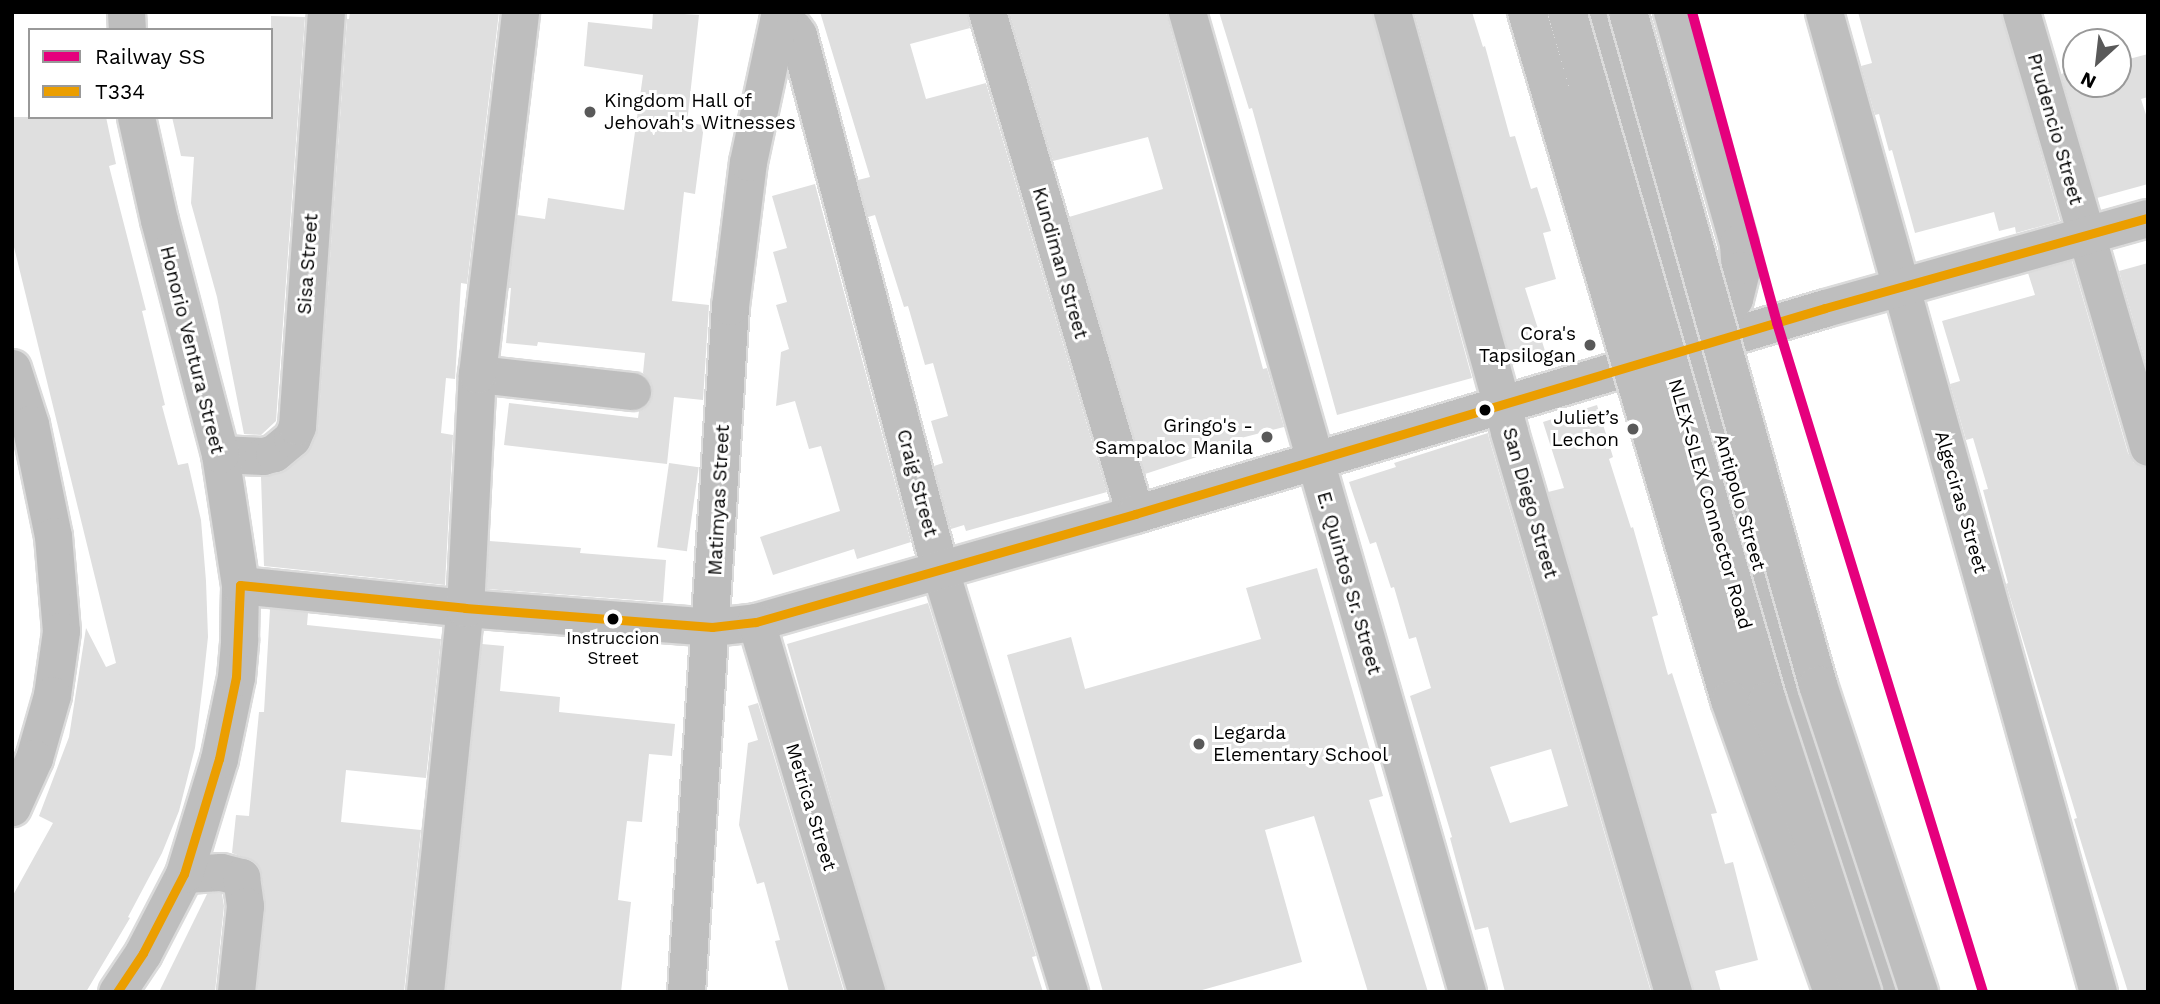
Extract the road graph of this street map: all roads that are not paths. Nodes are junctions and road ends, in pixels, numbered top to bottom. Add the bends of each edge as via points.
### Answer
1 (326, 12) edge
2 (520, 12) edge
3 (987, 12) edge
4 (1187, 12) edge
5 (1392, 12) edge
6 (1527, 12) edge
7 (1567, 12) edge
8 (1598, 12) edge
9 (1628, 12) edge
10 (1673, 12) edge
11 (1824, 12) edge
12 (2021, 12) edge
13 (779, 17) edge
14 (136, 119) edge
15 (2148, 218) edge
16 (2086, 235) junction
17 (1902, 288) junction
18 (1696, 347) junction
19 (12, 368) edge
20 (477, 374) junction
21 (632, 391) dead end
22 (1502, 404) junction
23 (21, 417) edge
24 (2148, 447) edge
25 (220, 454) junction
26 (1313, 459) junction
27 (1135, 514) junction
28 (940, 570) junction
29 (240, 585) junction
30 (465, 608) junction
31 (756, 622) junction
32 (712, 627) junction
33 (12, 807) edge
34 (184, 874) junction
35 (117, 992) edge
36 (236, 992) edge
37 (425, 992) edge
38 (686, 992) edge
39 (866, 992) edge
40 (1069, 992) edge
41 (1467, 992) edge
42 (1673, 992) edge
43 (1833, 992) edge
44 (1862, 992) edge
45 (1881, 992) edge
46 (1919, 992) edge
47 (2098, 992) edge

1 - 25 street, Sisa Street via 297,426 292,438 274,453
2 - 20 street
3 - 27 street, Kundiman Street
4 - 26 street, E. Quintos Sr. Street
5 - 22 street, San Diego Street
6 - 43 highway, bridge via 1730,701
7 - 44 highway, NLEX-SLEX Connector Road, bridge via 1767,701
8 - 18 street, Antipolo Street
9 - 46 highway, bridge via 1818,685
10 - 18 highway via 1739,244 1741,271 1734,299
11 - 17 street, Algeciras Street
12 - 16 street, Prudencio Street
13 - 28 street, Craig Street via 799,35
13 - 32 street, Matimyas Street via 748,162 730,306
14 - 25 street, Honorio Ventura Street
15 - 16 street
16 - 17 street
16 - 24 street, Prudencio Street
17 - 18 street
17 - 47 street, Algeciras Street
18 - 22 street
18 - 45 street, Antipolo Street
19 - 23 street
20 - 21 street
20 - 30 street
22 - 26 street
22 - 42 street, San Diego Street
23 - 33 street via 53,536 61,631 52,695 34,758
25 - 29 street, Honorio Ventura Street
26 - 27 street
26 - 41 street, E. Quintos Sr. Street
27 - 28 street
28 - 31 street
28 - 40 street, Craig Street
29 - 30 street
29 - 34 street, Honorio Ventura Street via 236,677 219,759
30 - 32 street
30 - 37 street
31 - 32 street
31 - 39 street, Metrica Street
32 - 38 street, Matimyas Street
34 - 35 street, Honorio Ventura Street
34 - 36 street via 221,872 241,877 245,906

